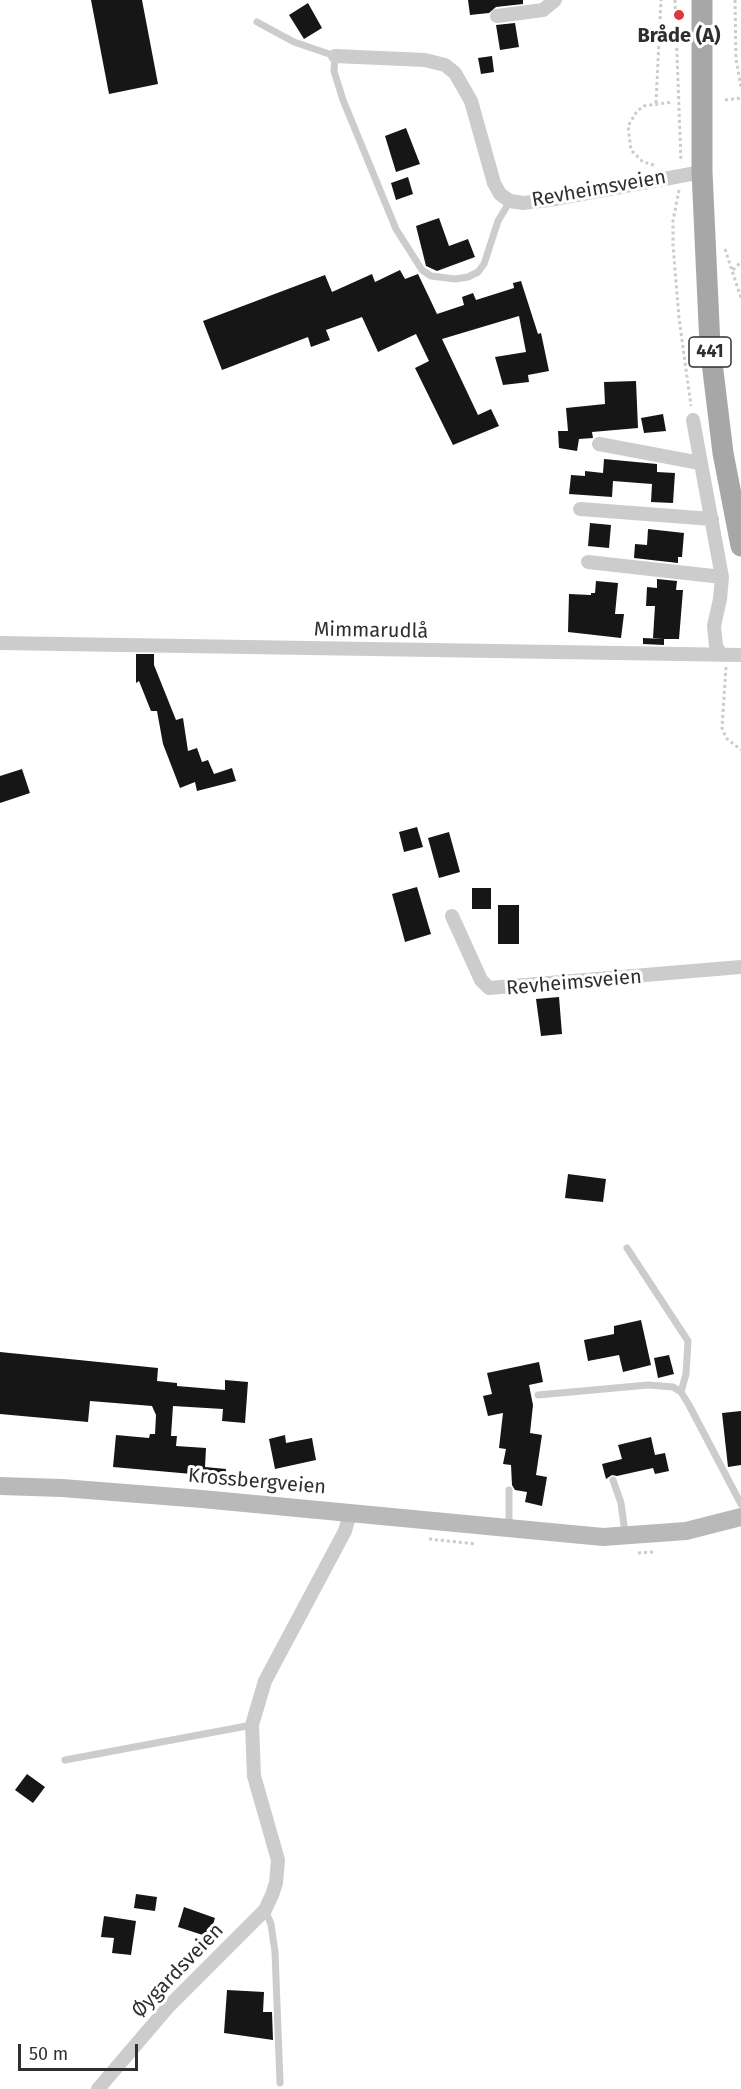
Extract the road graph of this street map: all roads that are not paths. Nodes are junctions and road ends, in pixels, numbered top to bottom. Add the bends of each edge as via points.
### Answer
1 (555, 0) edge
2 (690, 0) edge
3 (702, 0) edge
4 (498, 16) dead end
5 (257, 22) dead end
6 (335, 56) junction
7 (689, 167) junction
8 (510, 201) junction
9 (693, 420) road end
10 (599, 444) dead end
11 (700, 463) junction
12 (579, 509) dead end
13 (712, 519) junction
14 (741, 546) edge
15 (588, 562) dead end
16 (722, 577) junction
17 (0, 643) edge
18 (741, 655) edge
19 (723, 661) junction
20 (452, 916) dead end
21 (741, 967) edge
22 (627, 1248) dead end
23 (681, 1392) junction
24 (538, 1395) dead end
25 (614, 1480) dead end
26 (0, 1486) edge
27 (509, 1490) dead end
28 (741, 1504) edge
29 (350, 1513) junction
30 (741, 1517) edge
31 (509, 1528) junction
32 (625, 1536) junction
33 (252, 1725) junction
34 (65, 1760) dead end
35 (265, 1910) junction
36 (280, 2083) dead end
37 (98, 2089) edge

1 - 4 street via 543,10
2 - 7 main road, 441
3 - 7 main road, 441
5 - 6 lane via 294,42
6 - 8 street, Revheimsveien via 425,60 455,73 471,101 494,183
6 - 8 lane via 334,72 364,154 396,229 422,270 441,278 468,278 478,272
7 - 8 street, Revheimsveien via 549,200
7 - 14 main road, 441 via 723,453
9 - 11 street
10 - 11 street
11 - 13 street
12 - 13 street
13 - 16 street
15 - 16 street
16 - 19 street via 714,626 716,646
17 - 19 street, Mimmarudlå
18 - 19 street, Mimmarudlå
20 - 21 street, Revheimsveien via 481,980 489,988
22 - 23 lane via 688,1341 687,1374
23 - 24 lane via 664,1384
23 - 28 lane
25 - 32 lane
26 - 29 street, Krossbergveien via 109,1491
27 - 31 lane
29 - 31 street, Krossbergveien
29 - 33 street, Øygardsveien via 345,1531 265,1681
30 - 32 street, Krossbergveien via 686,1531
31 - 32 street, Krossbergveien
33 - 34 lane
33 - 35 street, Øygardsveien via 254,1776 278,1860 276,1883
35 - 36 lane via 275,1952
35 - 37 street, Øygardsveien via 169,2006

